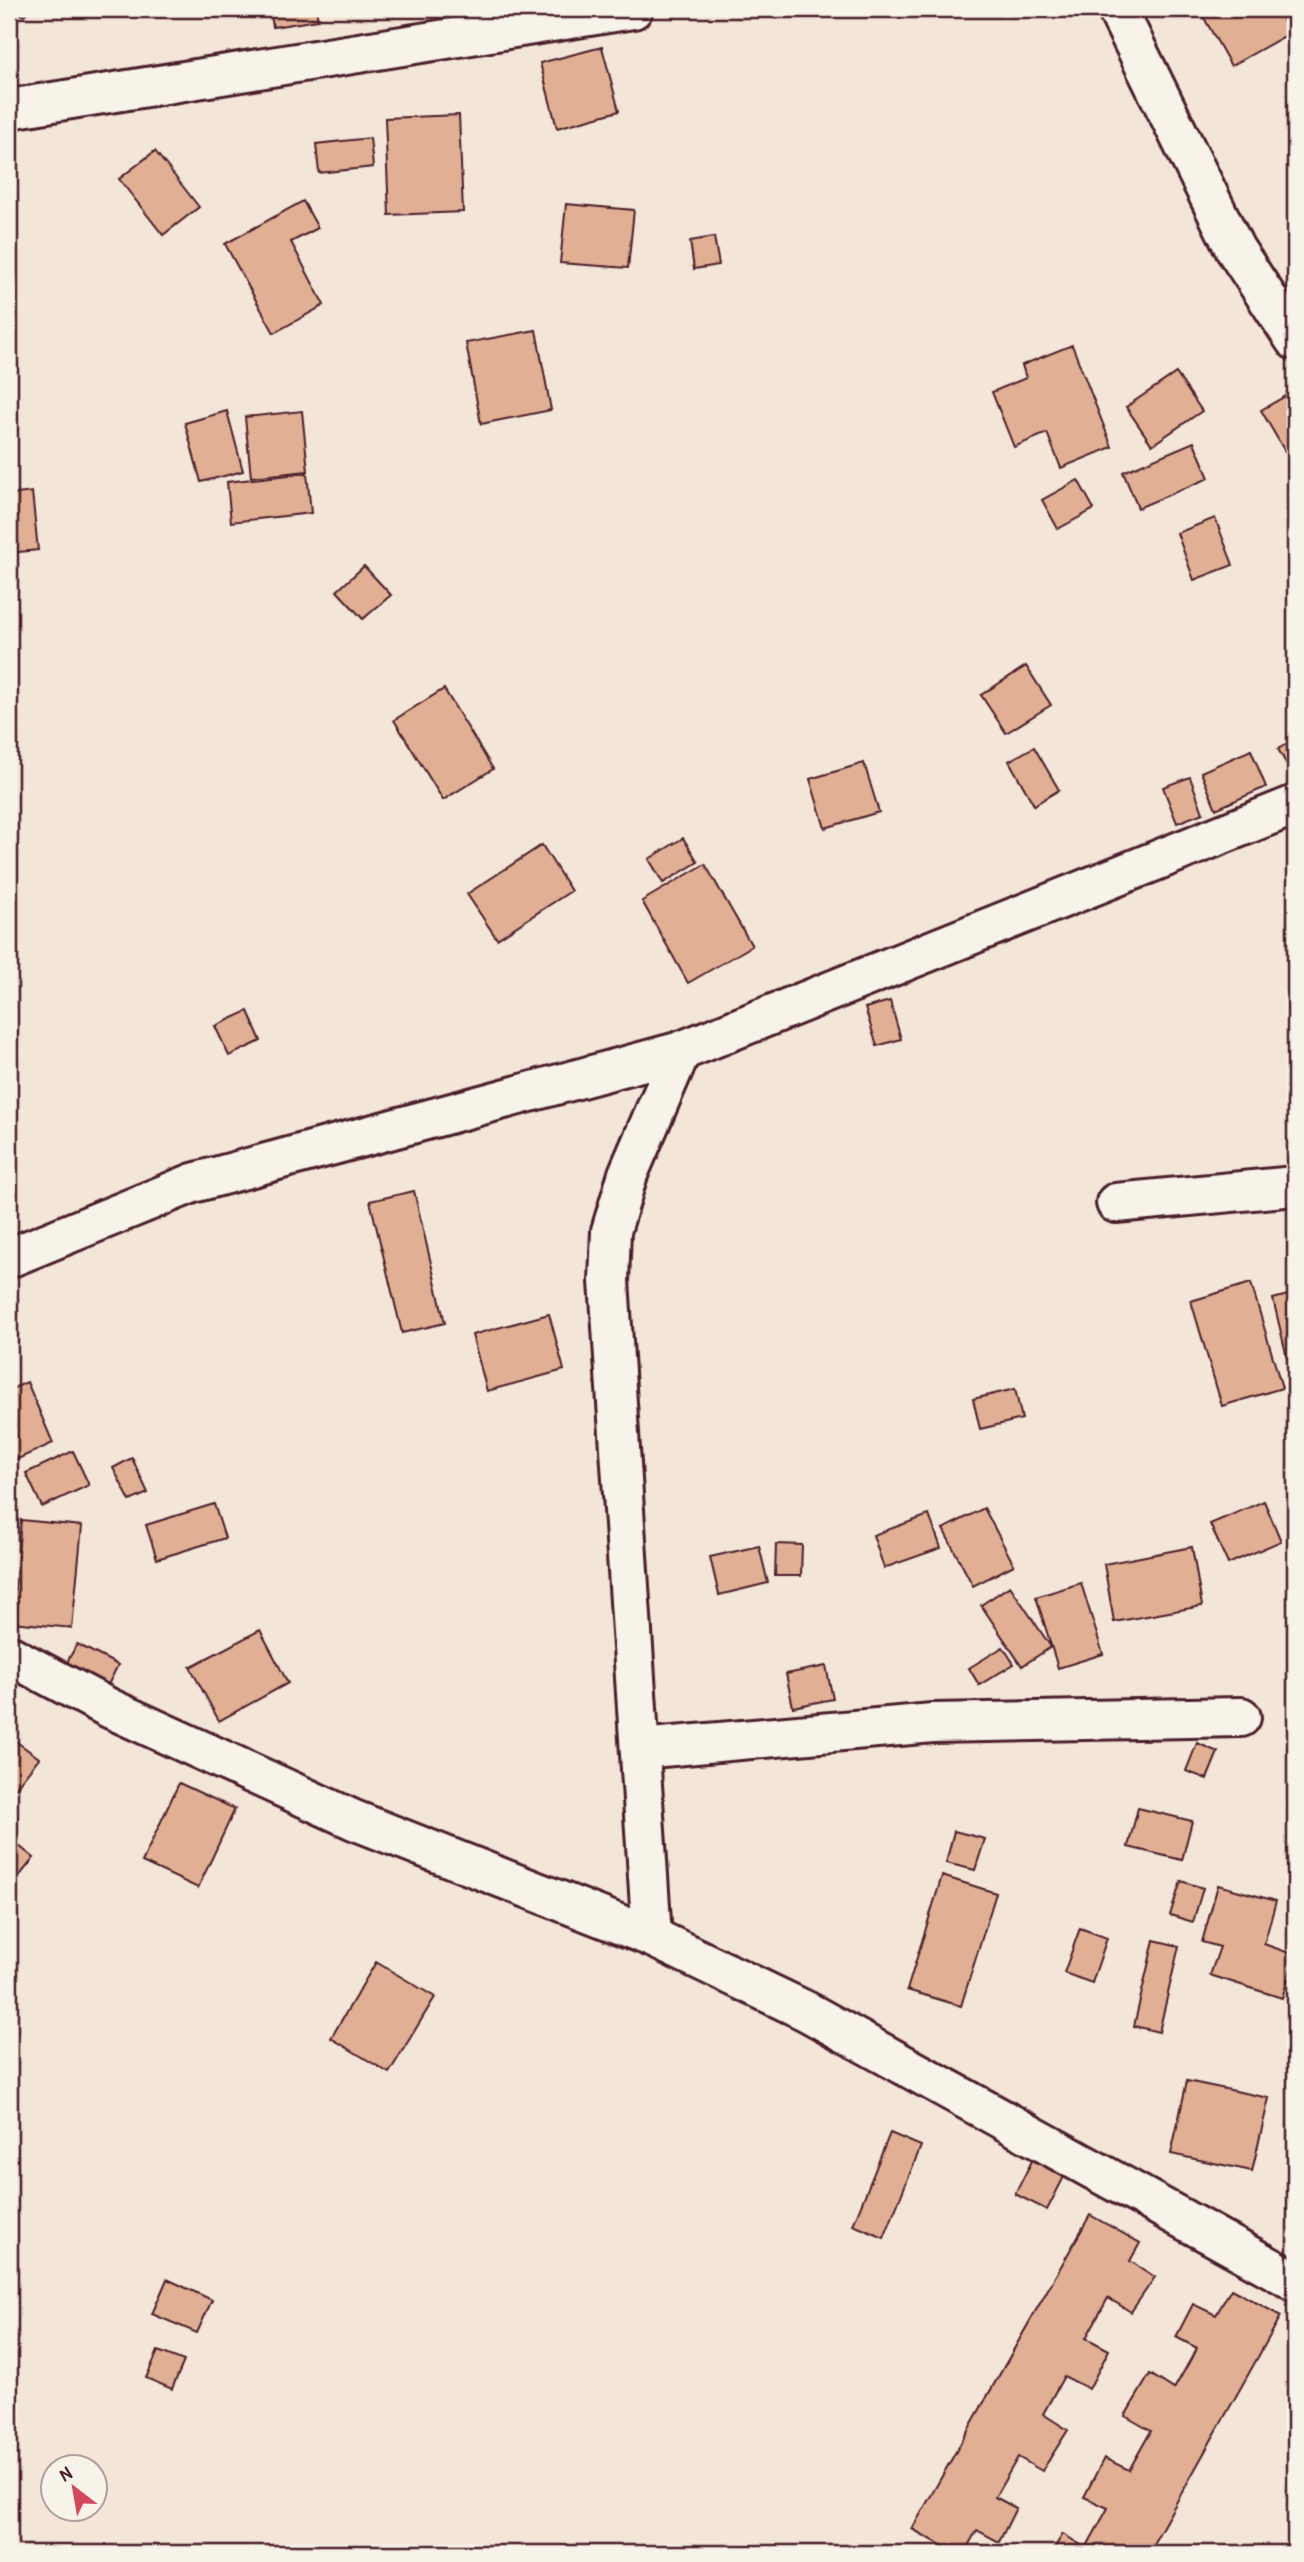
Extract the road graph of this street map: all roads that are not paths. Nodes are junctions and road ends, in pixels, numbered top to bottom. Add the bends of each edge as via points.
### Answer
1 (633, 9) edge
2 (1117, 9) edge
3 (9, 109) edge
4 (1295, 340) edge
5 (1295, 805) edge
6 (681, 1051) junction
7 (1295, 1186) edge
8 (1116, 1203) dead end
9 (9, 1258) edge
10 (9, 1655) edge
11 (1241, 1717) dead end
12 (640, 1749) junction
13 (652, 1937) junction
14 (1295, 2281) edge

1 - 3 street
2 - 4 street via 1235,249
5 - 6 street
6 - 9 street via 193,1183
6 - 12 street via 628,1174 611,1231 609,1281
7 - 8 street
10 - 13 street via 109,1708 354,1819
11 - 12 street via 933,1723
12 - 13 street
13 - 14 street via 806,2011

